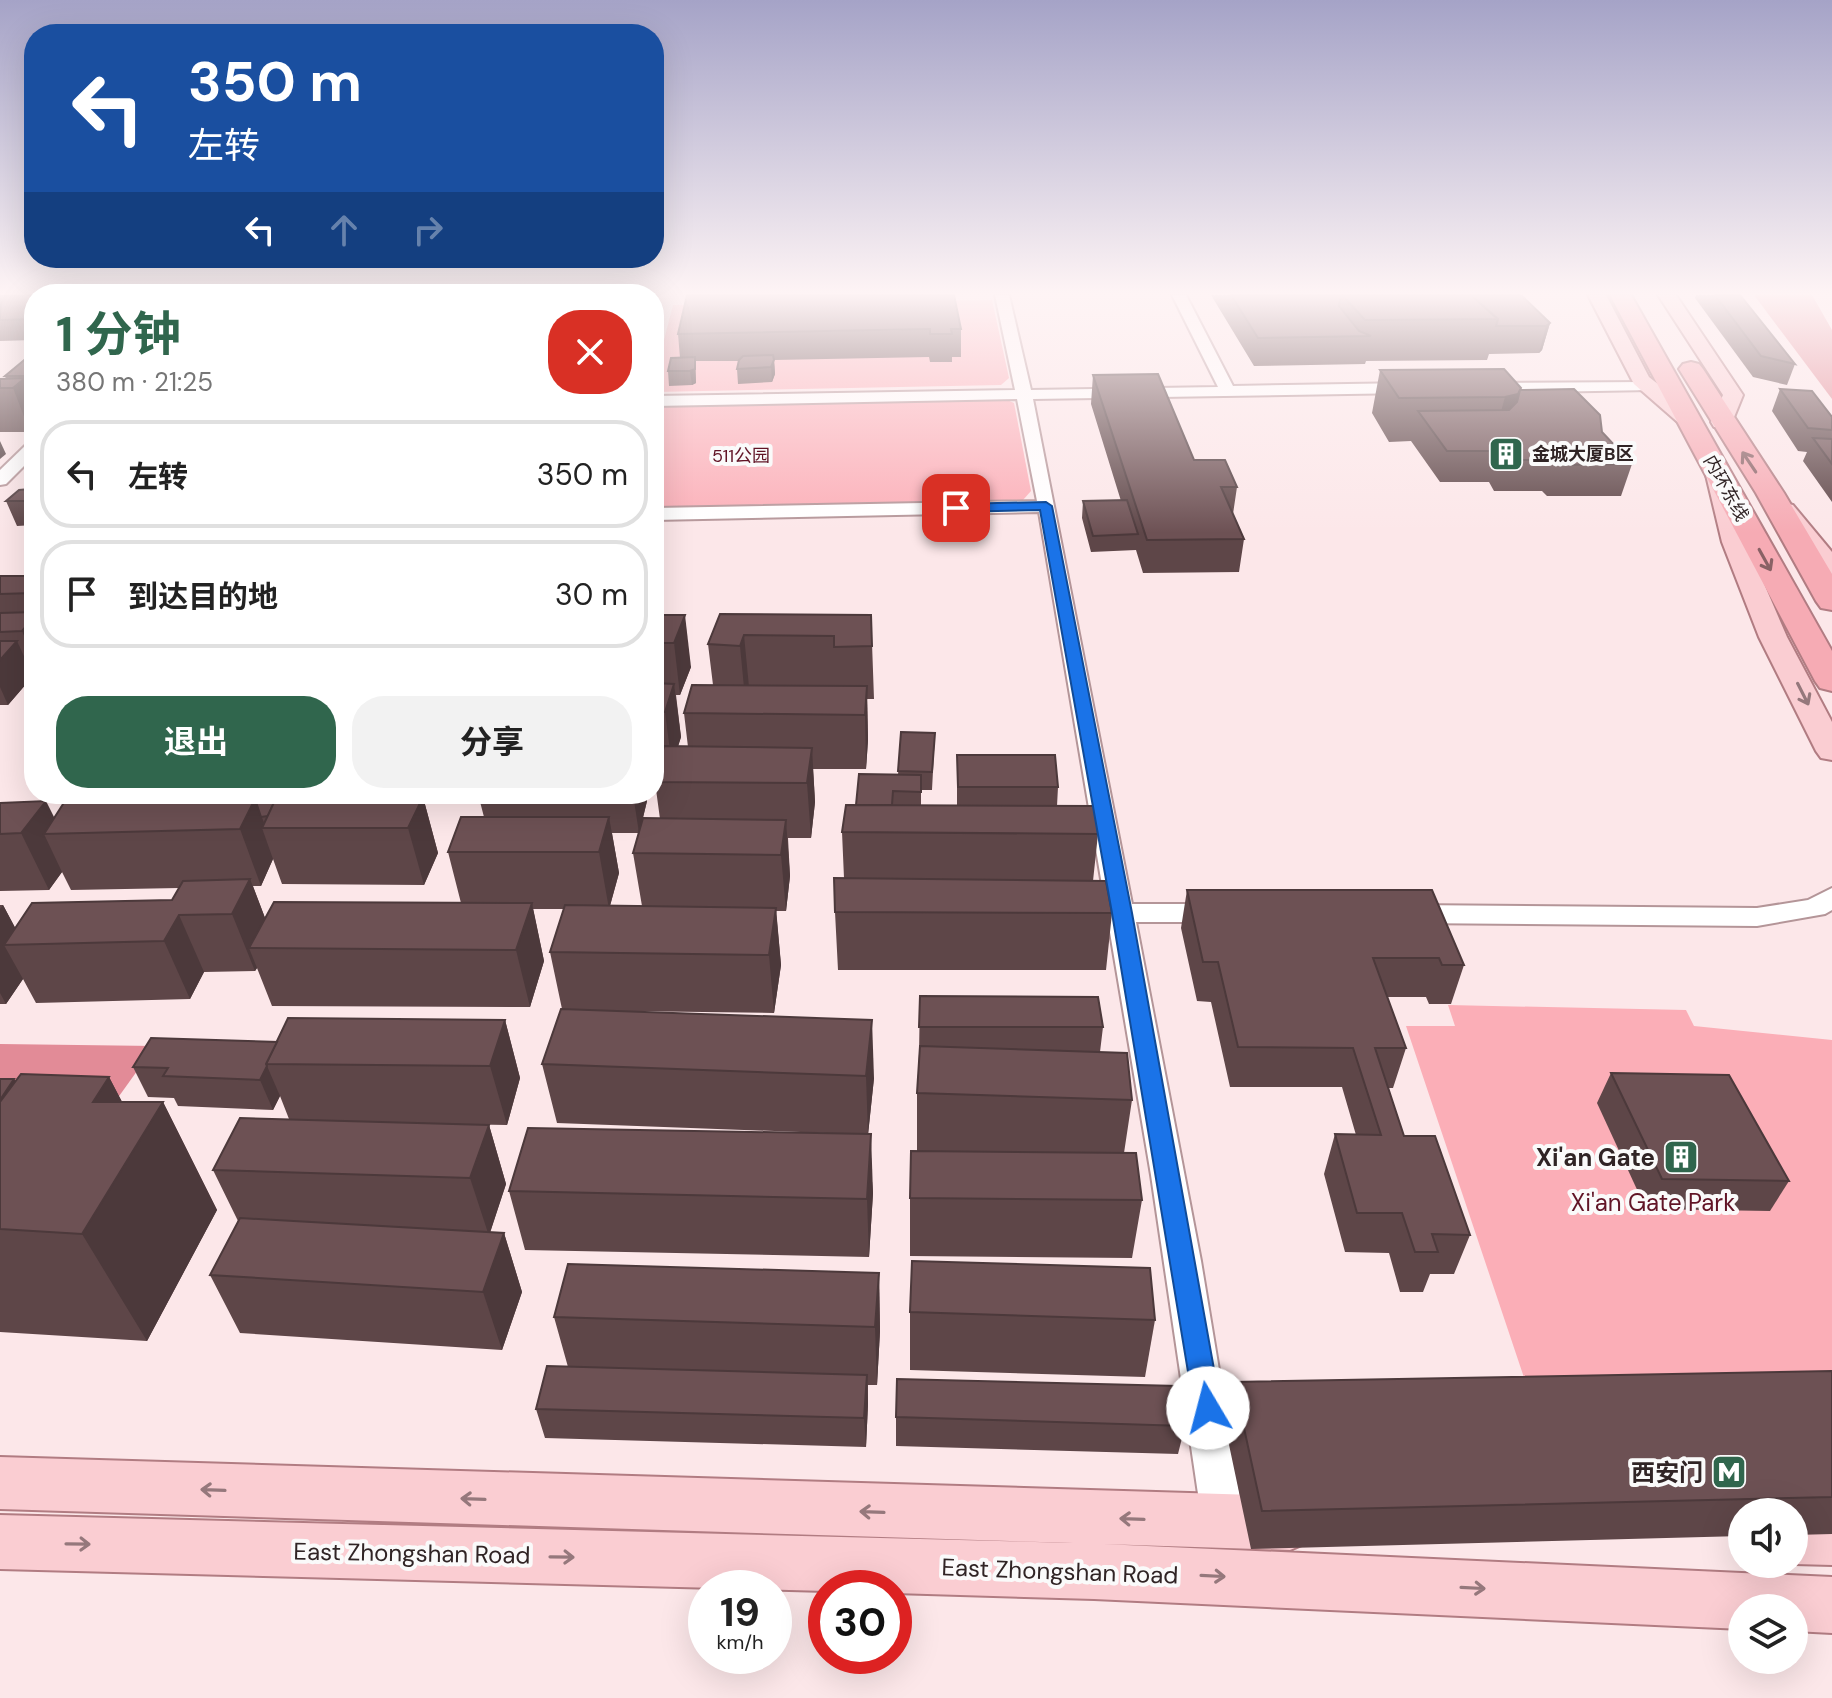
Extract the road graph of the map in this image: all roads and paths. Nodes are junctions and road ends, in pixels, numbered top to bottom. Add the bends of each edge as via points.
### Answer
1 (1021, 374) edge
2 (1220, 374) edge
3 (1638, 374) edge
4 (1664, 374) edge
5 (1694, 374) edge
6 (1719, 374) edge
7 (1643, 384) junction
8 (1427, 385) edge
9 (1473, 385) edge
10 (1226, 386) junction
11 (1025, 392) junction
12 (664, 401) edge
13 (1689, 420) junction
14 (1722, 422) junction
15 (24, 457) edge
16 (1718, 475) junction
17 (0, 480) edge
18 (1770, 493) junction
19 (1046, 506) junction
20 (664, 514) edge
21 (1832, 568) edge
22 (1832, 601) edge
23 (1832, 681) edge
24 (1832, 751) edge
25 (1832, 897) edge
26 (1122, 913) junction
27 (1249, 913) edge
28 (1376, 914) edge
29 (0, 1483) edge
30 (1223, 1521) junction
31 (1333, 1524) edge
32 (1808, 1537) edge
33 (1832, 1538) edge
34 (0, 1542) edge
35 (1832, 1605) edge

1 - 11 street
2 - 10 street
3 - 7 main road
4 - 13 highway, 内环东线
5 - 14 highway, 内环东线
6 - 14 main road via 1733,395
7 - 9 street
7 - 13 main road
8 - 10 street
10 - 11 street
11 - 12 street
11 - 19 street
13 - 16 highway, 内环东线
18 -> 14 highway, 内环东线
15 - 17 street
16 -> 23 highway, 内环东线
16 -> 24 main road via 1734,542 1773,637
18 - 21 main road
18 - 22 highway, 内环东线
19 - 20 street
19 - 26 street
25 - 28 street via 1815,908 1757,917
26 - 27 street
26 - 30 street via 1204,1380
30 -> 29 main road
30 - 31 main road
32 - 33 main road
34 -> 35 main road, East Zhongshan Road via 1094,1571

